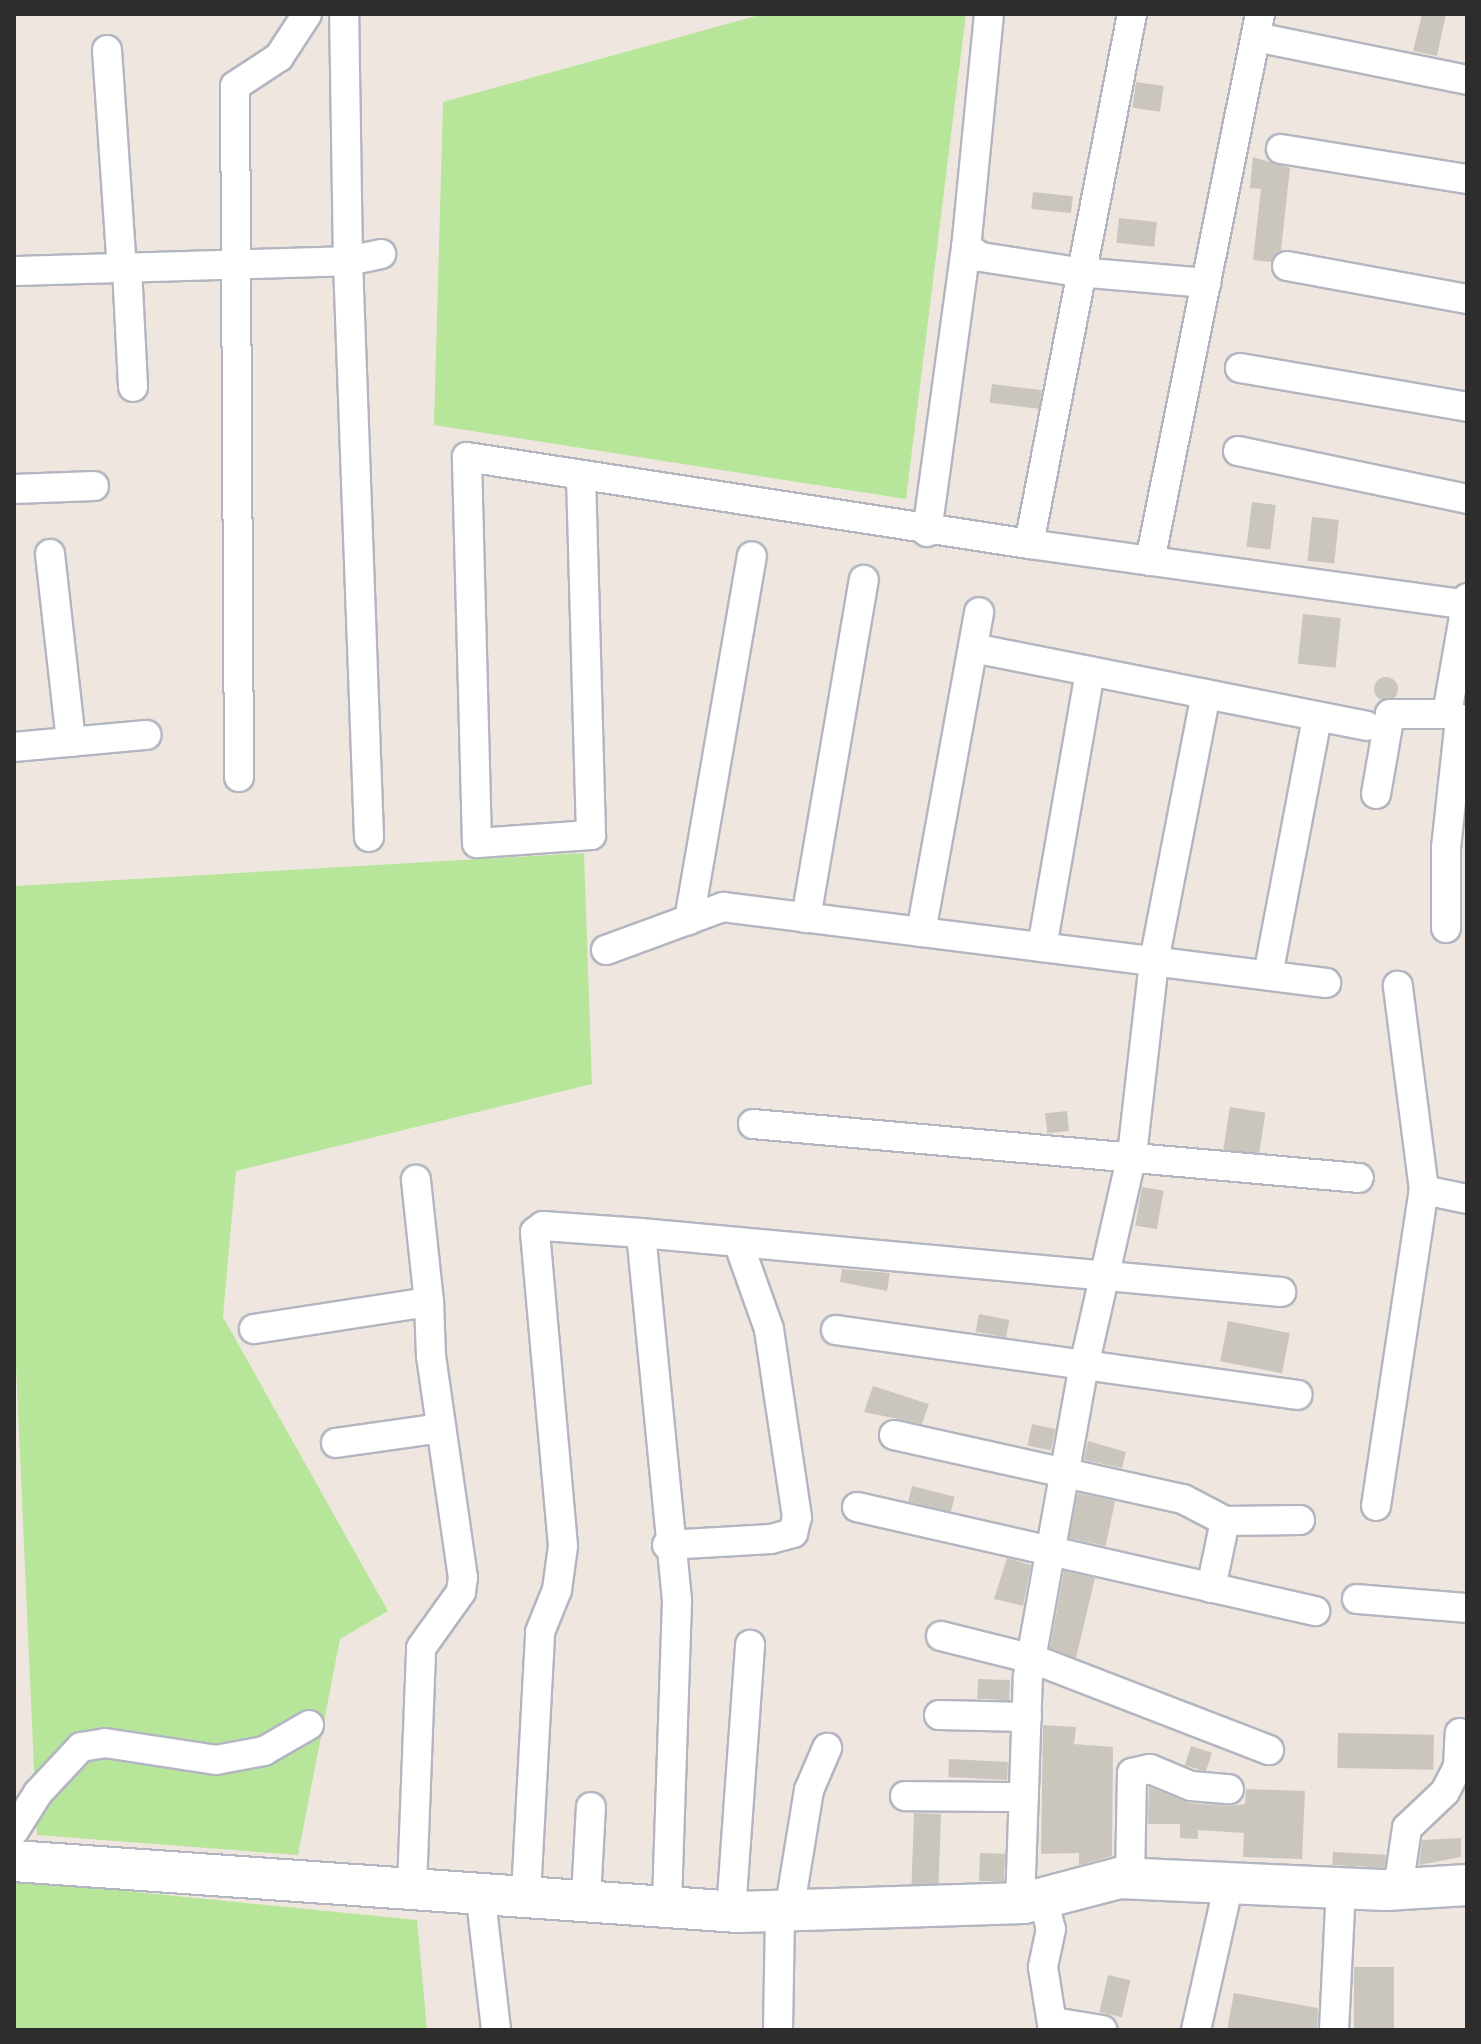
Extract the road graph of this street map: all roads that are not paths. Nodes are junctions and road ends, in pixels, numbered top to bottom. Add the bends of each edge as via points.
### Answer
1 (307, 14) edge
2 (344, 14) edge
3 (989, 14) edge
4 (1132, 14) edge
5 (1258, 26) edge
6 (107, 50) dead end
7 (1467, 80) edge
8 (1281, 149) dead end
9 (1467, 179) edge
10 (966, 247) junction
11 (381, 254) dead end
12 (348, 261) junction
13 (236, 265) junction
14 (1287, 266) dead end
15 (124, 268) junction
16 (14, 271) edge
17 (1078, 272) junction
18 (1207, 283) junction
19 (1467, 299) edge
20 (1240, 368) dead end
21 (133, 387) dead end
22 (1467, 407) edge
23 (1238, 451) dead end
24 (581, 476) junction
25 (94, 486) dead end
26 (14, 489) edge
27 (1467, 499) edge
28 (927, 532) junction
29 (1029, 544) junction
30 (50, 554) dead end
31 (752, 556) dead end
32 (1150, 561) junction
33 (864, 580) dead end
34 (1467, 598) edge
35 (1466, 605) edge
36 (979, 612) dead end
37 (973, 648) junction
38 (1090, 671) junction
39 (1206, 694) junction
40 (1317, 717) junction
41 (1458, 717) edge
42 (1366, 726) dead end
43 (146, 735) dead end
44 (71, 742) junction
45 (14, 747) edge
46 (239, 777) dead end
47 (1376, 794) dead end
48 (369, 837) dead end
49 (806, 918) junction
50 (689, 920) junction
51 (1446, 928) dead end
52 (921, 932) junction
53 (1042, 947) junction
54 (606, 950) dead end
55 (1154, 961) junction
56 (1268, 975) junction
57 (1326, 983) dead end
58 (1398, 986) dead end
59 (753, 1124) dead end
60 (1132, 1155) junction
61 (1359, 1178) dead end
62 (416, 1180) dead end
63 (1424, 1190) junction
64 (1467, 1199) edge
65 (641, 1233) junction
66 (738, 1242) junction
67 (1103, 1273) junction
68 (1281, 1292) dead end
69 (429, 1302) junction
70 (254, 1329) dead end
71 (836, 1330) dead end
72 (1084, 1366) junction
73 (1297, 1395) dead end
74 (441, 1428) junction
75 (894, 1435) dead end
76 (336, 1443) dead end
77 (1064, 1472) junction
78 (1376, 1506) dead end
79 (857, 1507) dead end
80 (1300, 1520) dead end
81 (1225, 1521) junction
82 (667, 1545) junction
83 (1049, 1552) junction
84 (1211, 1588) junction
85 (1357, 1599) dead end
86 (1467, 1608) edge
87 (1315, 1611) dead end
88 (941, 1636) dead end
89 (750, 1645) dead end
90 (1033, 1659) junction
91 (939, 1715) dead end
92 (1027, 1717) junction
93 (309, 1725) dead end
94 (1460, 1733) dead end
95 (827, 1748) dead end
96 (1269, 1750) dead end
97 (1229, 1789) dead end
98 (905, 1796) dead end
99 (1024, 1797) junction
100 (591, 1807) dead end
101 (14, 1831) edge
102 (14, 1861) edge
103 (1130, 1879) junction
104 (1229, 1883) junction
105 (1467, 1885) edge
106 (412, 1887) junction
107 (1341, 1888) junction
108 (1398, 1889) junction
109 (480, 1891) junction
110 (526, 1894) junction
111 (586, 1898) junction
112 (1032, 1900) junction
113 (667, 1905) junction
114 (731, 1911) junction
115 (784, 1912) junction
116 (1053, 2026) edge
117 (496, 2030) edge
118 (778, 2030) edge
119 (1102, 2030) edge
120 (1196, 2030) edge
121 (1334, 2030) edge

1 - 13 street via 279,57 235,86
2 - 12 street
3 - 10 street
4 - 17 street
5 - 7 street
5 - 18 street
6 - 15 street
8 - 9 street
10 - 17 street via 981,257
10 - 28 street
11 - 12 street
12 - 13 street
12 - 48 street
13 - 15 street
13 - 46 street
14 - 19 street
15 - 16 street
15 - 21 street
17 - 18 street
17 - 29 street
18 - 32 street
20 - 22 street
23 - 27 street
24 - 24 street via 467,457 477,843 591,835
24 - 28 street
25 - 26 street
28 - 29 street
29 - 32 street
30 - 44 street
31 - 50 street
32 - 35 street
33 - 49 street
34 - 35 street
35 - 41 street
36 - 37 street
37 - 38 street
37 - 52 street
38 - 39 street
38 - 53 street
39 - 40 street
39 - 55 street
40 - 42 street
40 - 56 street
41 - 47 street via 1390,714
41 - 51 street via 1446,848
43 - 44 street
44 - 45 street
49 - 50 street via 723,907
49 - 52 street
50 - 54 street
52 - 53 street
53 - 55 street
55 - 56 street
55 - 60 street
56 - 57 street
58 - 63 street
59 - 60 street
60 - 61 street
60 - 67 street
62 - 69 street
63 - 64 street
63 - 78 street
65 - 66 street
65 - 82 street
65 - 110 street via 543,1226 532,1239 563,1546 554,1601 540,1632
66 - 67 street
66 - 82 street via 769,1329 797,1517 793,1533 771,1539
67 - 68 street
67 - 72 street
69 - 70 street
69 - 74 street
71 - 72 street
72 - 73 street
72 - 77 street
74 - 76 street
74 - 106 street via 463,1578 461,1592 421,1648
75 - 77 street
77 - 81 street via 1183,1499
77 - 83 street
79 - 83 street
80 - 81 street
81 - 84 street
82 - 113 street via 678,1642
83 - 84 street
83 - 90 street
84 - 87 street
85 - 86 street
88 - 90 street
89 - 114 street
90 - 92 street
90 - 96 street
91 - 92 street
92 - 99 street
93 - 101 street via 264,1751 216,1760 105,1743 81,1747 38,1793
94 - 108 street via 1458,1766 1445,1792 1407,1828
95 - 115 street via 809,1790
97 - 103 street via 1191,1786 1150,1769 1132,1773
98 - 99 street
99 - 112 street
100 - 111 street
102 - 106 street
103 - 104 street
103 - 112 street
104 - 107 street
104 - 120 street
105 - 108 street
106 - 109 street
107 - 108 street
107 - 121 street
109 - 110 street
109 - 117 street
110 - 111 street
111 - 113 street
112 - 115 street
112 - 116 street via 1051,1929 1045,1997
113 - 114 street
114 - 115 street
115 - 118 street
116 - 119 street

